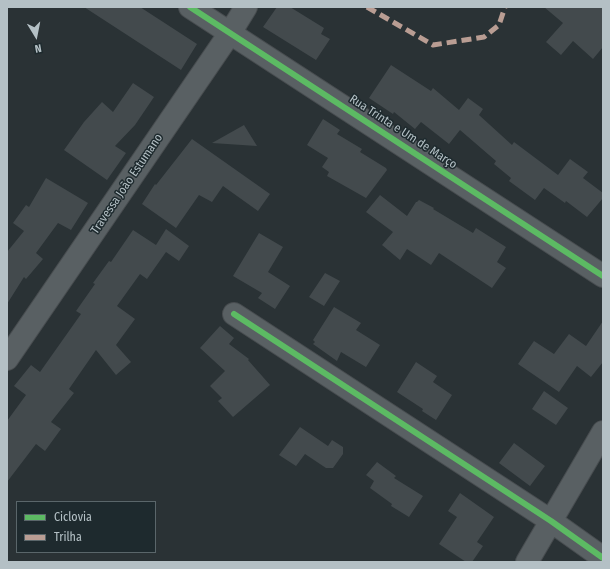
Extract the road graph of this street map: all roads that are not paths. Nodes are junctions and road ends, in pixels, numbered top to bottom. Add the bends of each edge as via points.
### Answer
1 (190, 7) edge
2 (246, 7) edge
3 (230, 33) junction
4 (603, 276) edge
5 (234, 314) dead end
6 (7, 359) edge
7 (603, 432) edge
8 (551, 521) junction
9 (603, 558) edge
10 (527, 562) edge

1 - 3 street, Rua Trinta e Um de Março
2 - 3 street, Travessa João Estumano
3 - 4 street, Rua Trinta e Um de Março
3 - 6 street, Travessa João Estumano
5 - 8 street
7 - 8 street
8 - 9 street
8 - 10 street

